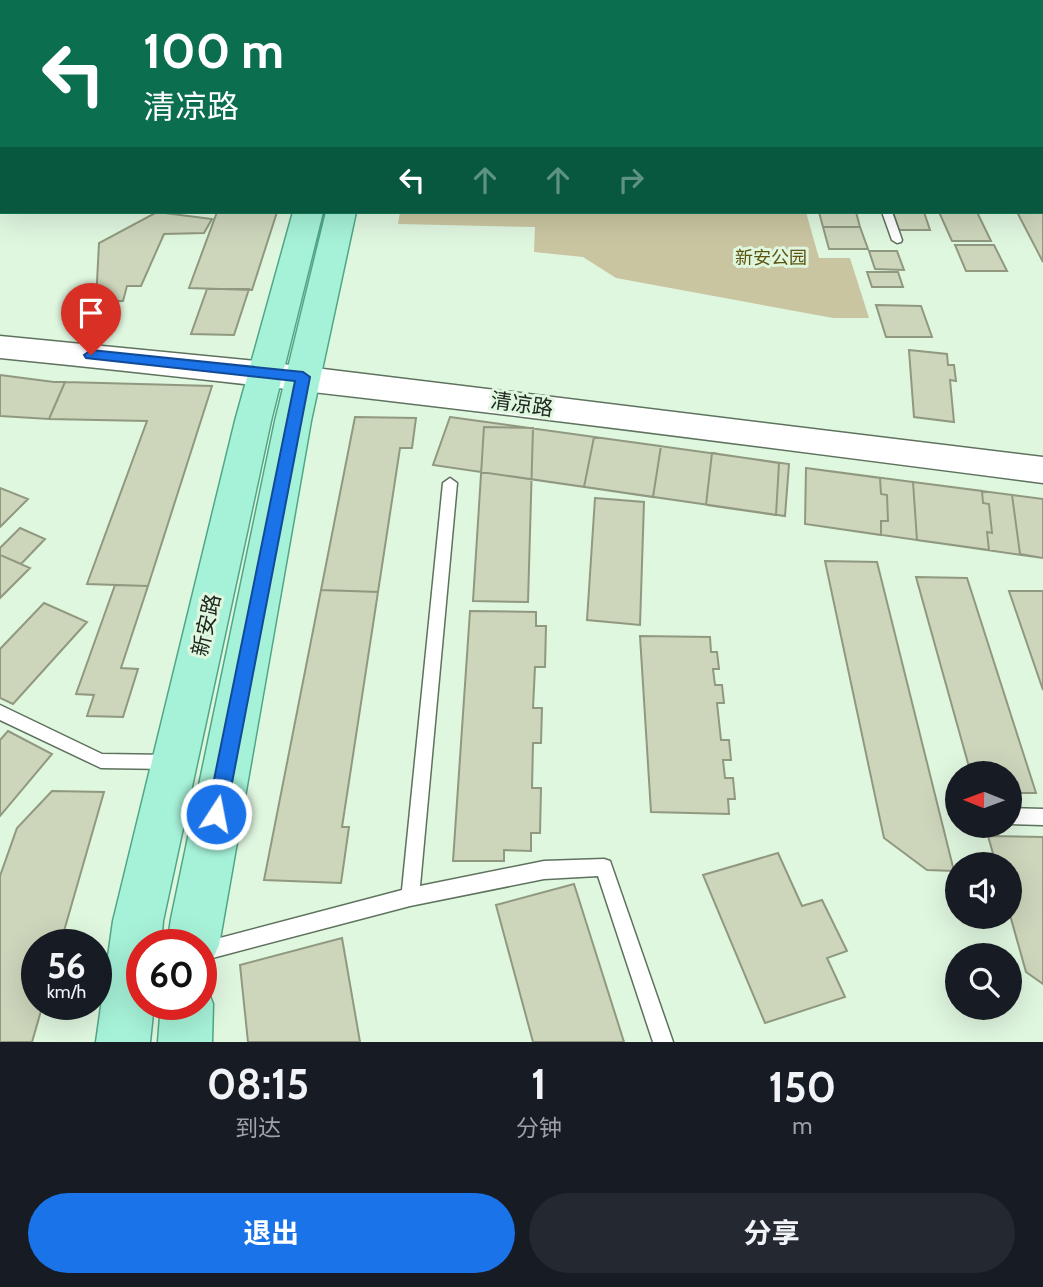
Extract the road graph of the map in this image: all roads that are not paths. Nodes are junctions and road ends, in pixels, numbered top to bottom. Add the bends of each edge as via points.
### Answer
1 (309, 214) edge
2 (340, 214) edge
3 (888, 214) edge
4 (897, 240) dead end
5 (0, 347) edge
6 (284, 375) junction
7 (1043, 470) edge
8 (450, 483) dead end
9 (0, 712) edge
10 (175, 762) junction
11 (1022, 816) edge
12 (1043, 817) edge
13 (410, 897) junction
14 (195, 929) edge
15 (217, 948) edge
16 (186, 1020) edge
17 (123, 1042) edge
18 (185, 1042) edge
19 (663, 1042) edge

1 - 6 main road, 新安路
2 - 6 main road, 新安路
3 - 4 lane
5 - 6 street, 清凉路
6 - 7 street, 清凉路
6 - 10 main road, 新安路
6 - 14 main road, 新安路
8 - 13 lane
9 - 10 lane via 101,761
10 - 17 main road, 新安路 via 138,921
11 - 12 lane
13 - 15 lane
13 - 19 lane via 544,870 604,867
16 - 18 main road

